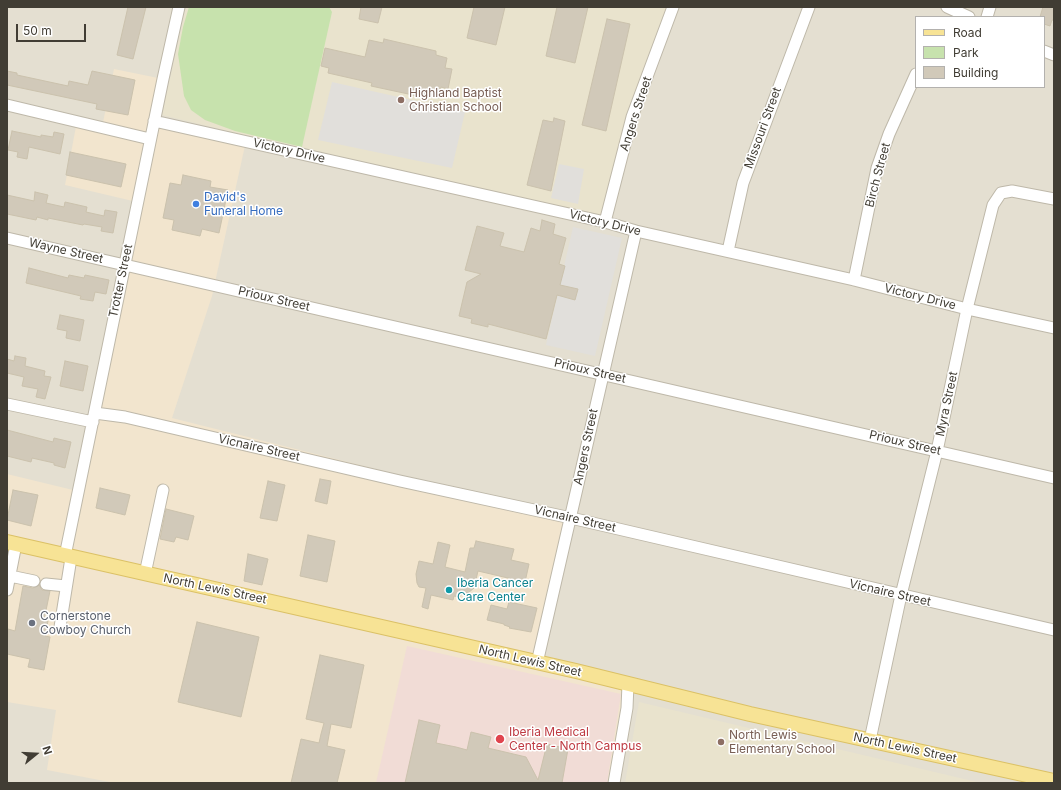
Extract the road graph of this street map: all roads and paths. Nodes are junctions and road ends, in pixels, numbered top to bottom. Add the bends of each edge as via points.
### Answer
1 (179, 7) edge
2 (673, 7) edge
3 (809, 7) edge
4 (947, 7) edge
5 (967, 16) edge
6 (915, 76) edge
7 (7, 105) edge
8 (154, 121) junction
9 (150, 139) junction
10 (1054, 199) edge
11 (605, 222) junction
12 (636, 231) junction
13 (7, 238) edge
14 (728, 251) junction
15 (125, 265) junction
16 (854, 280) junction
17 (967, 309) junction
18 (1054, 328) edge
19 (602, 373) junction
20 (7, 404) edge
21 (94, 418) junction
22 (937, 451) junction
23 (1054, 478) edge
24 (163, 490) dead end
25 (571, 518) junction
26 (11, 543) edge
27 (68, 557) junction
28 (144, 574) junction
29 (10, 576) junction
30 (34, 581) dead end
31 (46, 584) dead end
32 (66, 586) junction
33 (7, 590) edge
34 (901, 595) junction
35 (60, 627) dead end
36 (1054, 630) edge
37 (536, 663) junction
38 (628, 684) junction
39 (870, 740) junction
40 (1054, 780) edge
41 (614, 783) edge

1 - 8 street, Trotter Street
2 - 11 street, Angers Street via 632,117
3 - 14 street, Missouri Street via 743,183
4 - 5 street
6 - 16 street, Birch Street via 877,168
7 - 9 street
8 - 9 street, Trotter Street
8 - 11 street, Victory Drive
9 - 15 street, Trotter Street
10 - 17 street, Myra Street via 1012,191 1001,192 993,204
11 - 12 street, Victory Drive
12 - 14 street, Victory Drive
12 - 19 street, Angers Street
13 - 15 street, Wayne Street
14 - 16 street, Victory Drive
15 - 19 street, Prioux Street
15 - 21 street, Trotter Street
16 - 17 street, Victory Drive
17 - 18 street, Victory Drive
17 - 22 street, Myra Street
19 - 22 street, Prioux Street
19 - 25 street, Angers Street
20 - 21 street, Vicnaire Street
21 - 25 street, Vicnaire Street via 125,417
21 - 27 street, Trotter Street
22 - 23 street, Prioux Street
22 - 34 street, Myra Street
24 - 28 street
25 - 34 street, Vicnaire Street
25 - 37 street, Angers Street
26 - 27 main road, North Lewis Street
26 - 29 street
27 - 28 main road, North Lewis Street
27 - 32 street, Trotter Street
28 - 37 main road, North Lewis Street
29 - 30 street
29 - 33 street
31 - 32 street
32 - 35 street, Trotter Street
34 - 36 street, Vicnaire Street
34 - 39 street, Myra Street
37 - 38 main road, North Lewis Street
38 - 39 main road, North Lewis Street
38 - 41 street via 627,708
39 - 40 main road, North Lewis Street

